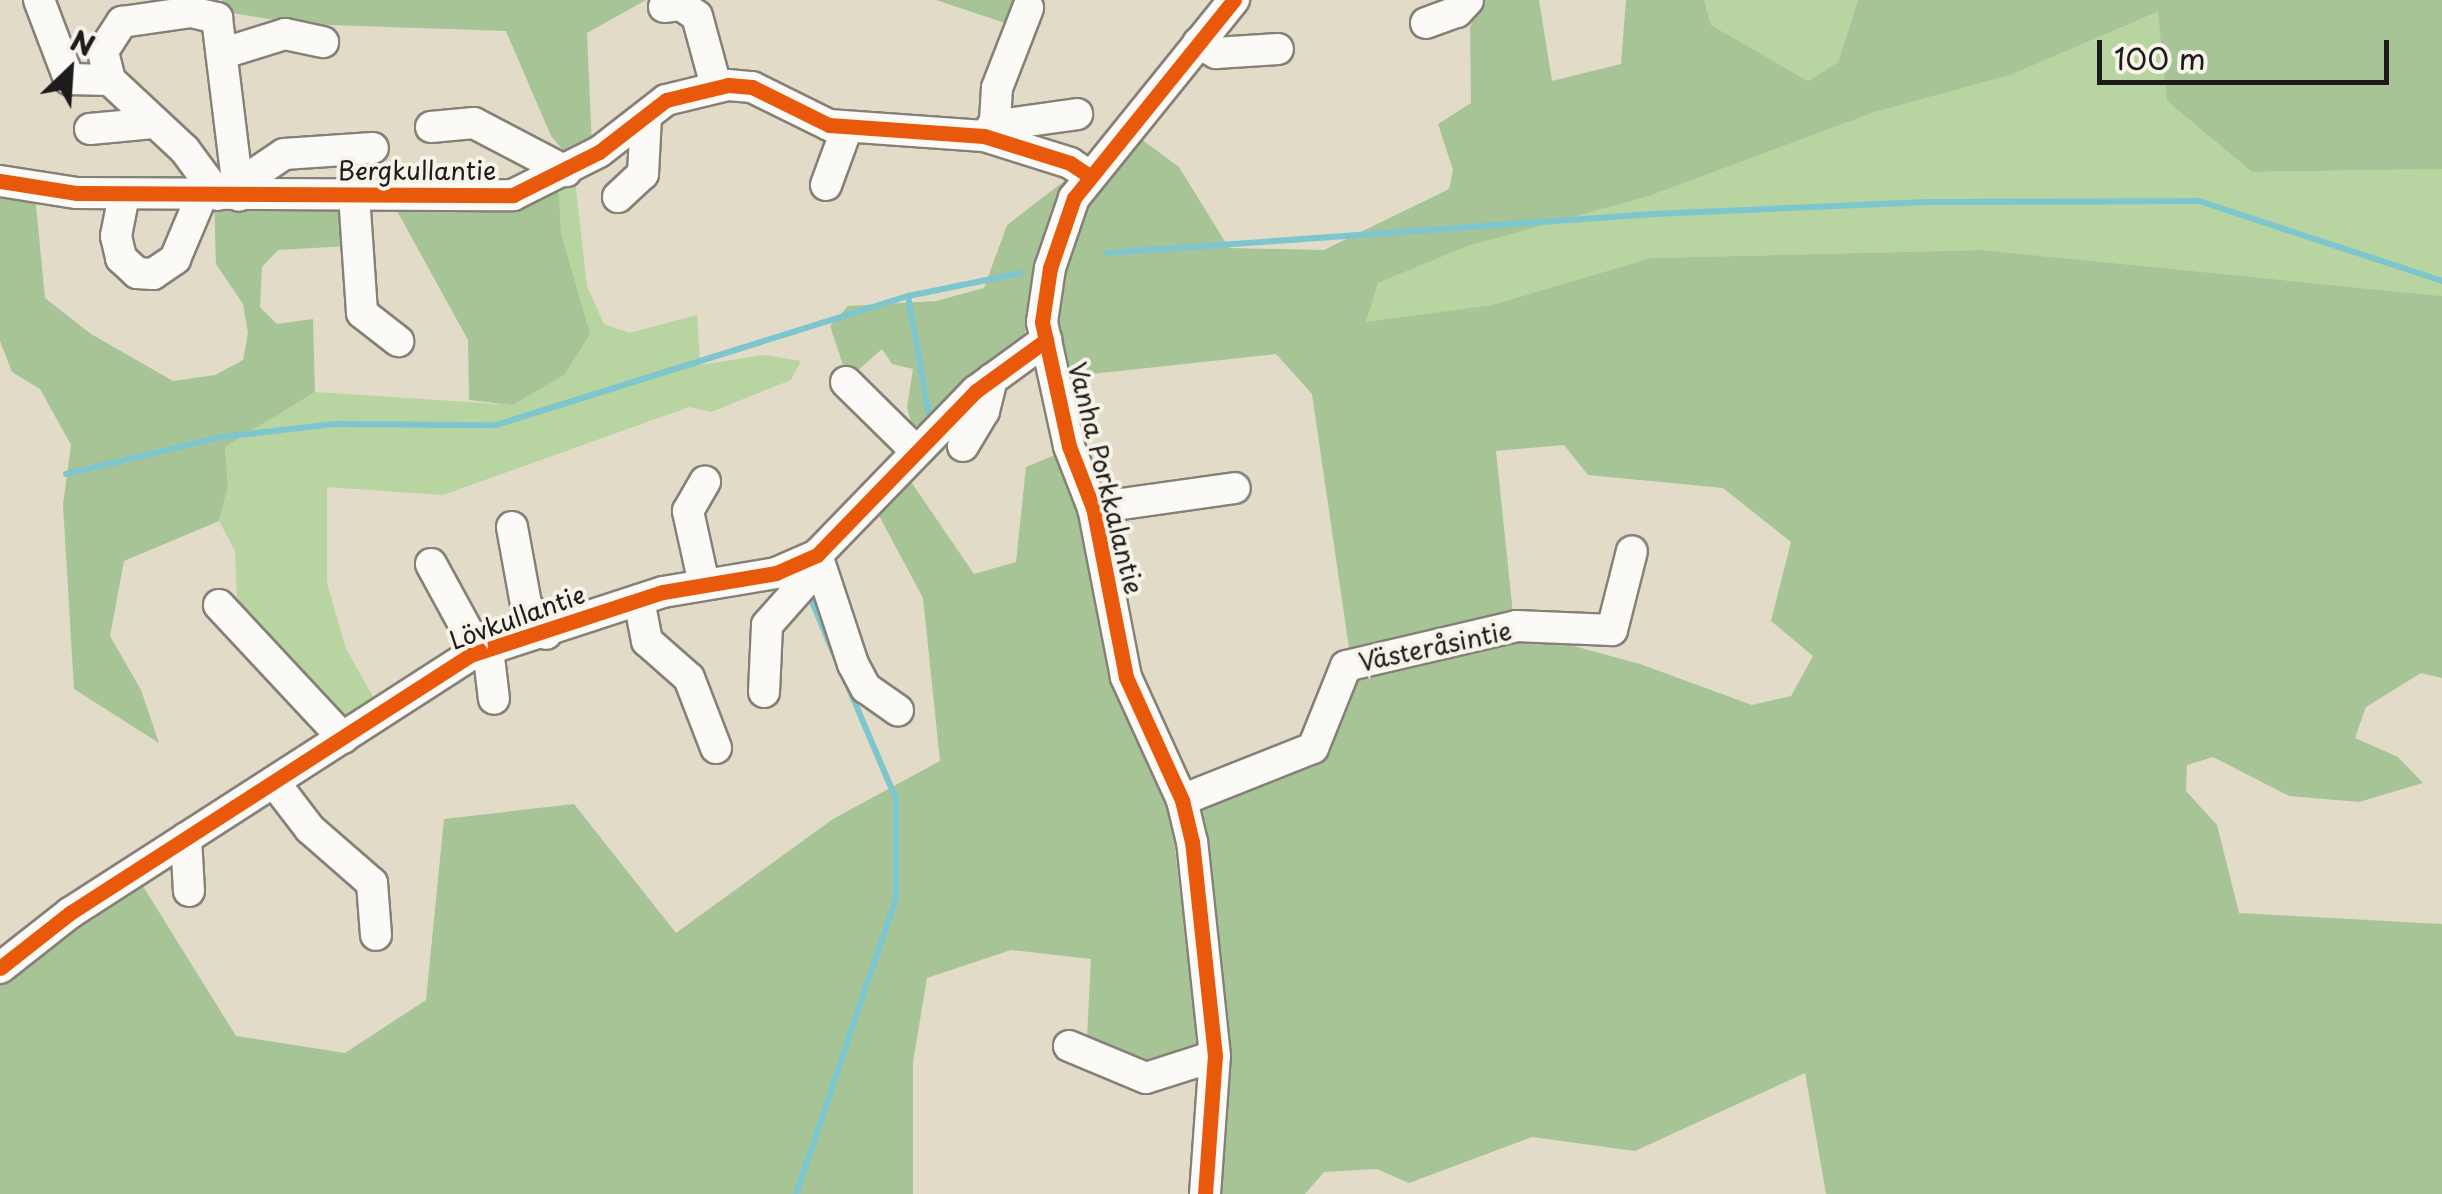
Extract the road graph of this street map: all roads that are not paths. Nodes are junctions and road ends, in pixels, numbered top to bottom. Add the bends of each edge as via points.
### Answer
1 (40, 0) edge
2 (1234, 0) edge
3 (1468, 0) edge
4 (209, 6) edge
5 (664, 6) dead end
6 (1028, 8) dead end
7 (119, 11) edge
8 (1426, 23) dead end
9 (323, 42) dead end
10 (1198, 43) junction
11 (1278, 49) dead end
12 (224, 53) junction
13 (110, 80) junction
14 (716, 86) junction
15 (1077, 114) dead end
16 (646, 116) junction
17 (153, 123) junction
18 (431, 127) dead end
19 (847, 128) junction
20 (90, 129) dead end
21 (993, 132) junction
22 (373, 148) dead end
23 (566, 171) junction
24 (1088, 175) junction
25 (0, 181) edge
26 (826, 185) dead end
27 (224, 193) junction
28 (124, 195) junction
29 (354, 195) junction
30 (618, 196) dead end
31 (1046, 340) junction
32 (398, 341) dead end
33 (992, 380) junction
34 (846, 382) dead end
35 (963, 446) dead end
36 (915, 450) junction
37 (705, 482) dead end
38 (1235, 488) dead end
39 (1092, 508) junction
40 (512, 527) dead end
41 (1632, 550) dead end
42 (818, 560) junction
43 (431, 564) dead end
44 (704, 584) junction
45 (638, 600) junction
46 (219, 605) dead end
47 (546, 634) junction
48 (484, 650) junction
49 (764, 692) dead end
50 (494, 699) dead end
51 (898, 710) dead end
52 (343, 738) junction
53 (716, 748) dead end
54 (274, 782) junction
55 (1182, 800) junction
56 (186, 838) junction
57 (190, 891) dead end
58 (376, 935) dead end
59 (0, 968) edge
60 (1069, 1046) dead end
61 (1215, 1056) junction
62 (1205, 1194) edge

1 - 13 street via 69,78
2 - 10 street, Vanha Porkkalantie
3 - 8 street via 1457,12
4 - 7 street
4 - 12 street via 223,29
5 - 14 street via 680,5 697,16
6 - 21 street via 997,88
7 - 13 street via 104,52
9 - 12 street via 285,34
10 - 11 street via 1216,53
10 - 24 street, Vanha Porkkalantie
12 - 27 street
13 - 17 street
14 - 16 street, Bergkullantie via 666,100
14 - 19 street, Bergkullantie via 752,87
15 - 21 street
16 - 23 street, Bergkullantie
16 - 30 street via 644,174
17 - 20 street
17 - 27 street
18 - 23 street via 474,123
19 - 21 street, Bergkullantie
19 - 26 street
21 - 24 street, Bergkullantie
22 - 27 street via 284,154
23 - 29 street, Bergkullantie via 513,195
24 - 31 street, Vanha Porkkalantie via 1064,219 1050,268
25 - 28 street, Bergkullantie
27 - 28 street, Bergkullantie
27 - 28 street via 175,259 154,274 137,273 121,258 116,236
27 - 29 street, Bergkullantie
29 - 32 street via 362,313
31 - 33 street, Lövkullantie
31 - 39 street, Vanha Porkkalantie via 1068,446
33 - 35 street via 984,411
33 - 36 street, Lövkullantie
34 - 36 street
36 - 42 street, Lövkullantie
37 - 44 street via 688,511
38 - 39 street
39 - 55 street, Vanha Porkkalantie via 1126,676
40 - 47 street via 526,604
41 - 55 street, Västeråsintie via 1612,630 1516,626 1346,666 1313,748
42 - 44 street, Lövkullantie
42 - 49 street via 767,626
42 - 51 street via 866,688
43 - 48 street
44 - 45 street, Lövkullantie
45 - 47 street, Lövkullantie
45 - 53 street via 647,640 689,678
46 - 52 street
47 - 48 street, Lövkullantie
48 - 50 street
48 - 52 street, Lövkullantie
52 - 54 street, Lövkullantie
54 - 56 street, Lövkullantie
54 - 58 street via 310,829 372,883
55 - 61 street, Vanha Porkkalantie
56 - 57 street
56 - 59 street, Lövkullantie
60 - 61 street via 1146,1078
61 - 62 street, Vanha Porkkalantie via 1214,1142

